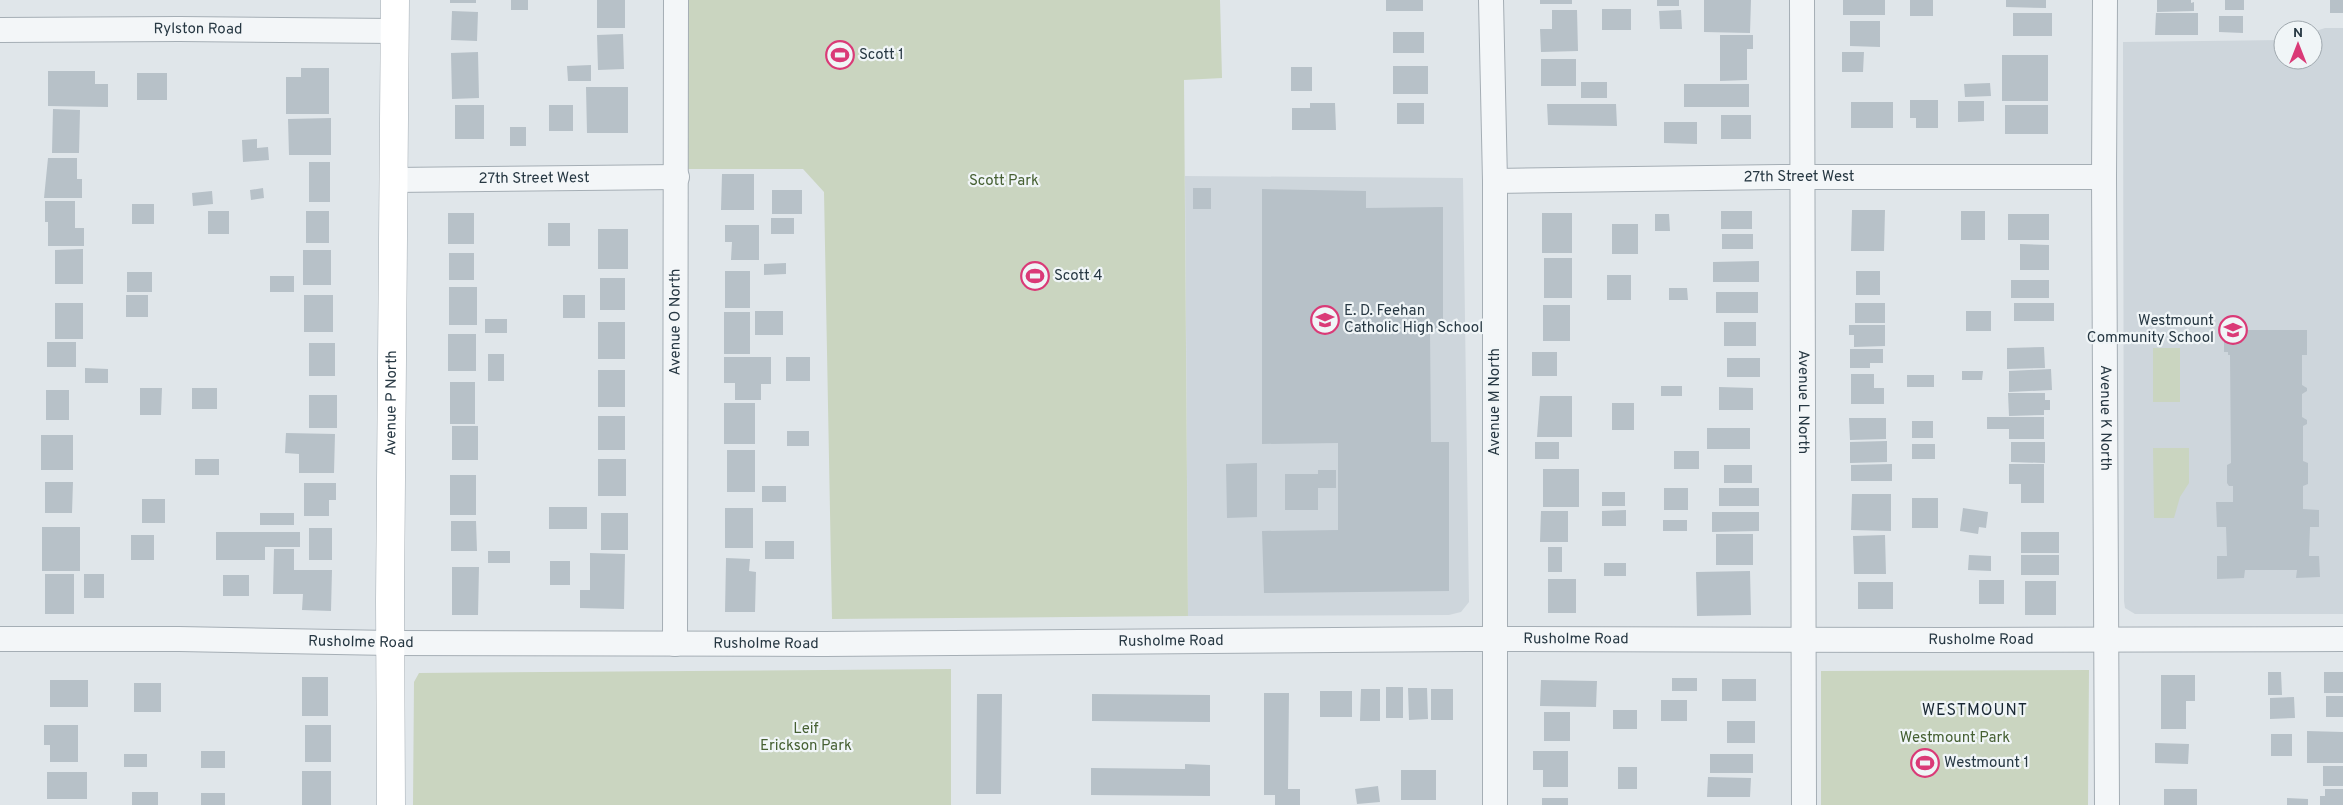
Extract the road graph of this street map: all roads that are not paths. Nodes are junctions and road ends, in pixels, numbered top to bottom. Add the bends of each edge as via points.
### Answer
1 (395, 0) edge
2 (676, 0) edge
3 (1491, 0) edge
4 (1802, 0) edge
5 (2105, 0) edge
6 (0, 30) edge
7 (395, 31) junction
8 (676, 177) junction
9 (1802, 177) junction
10 (2104, 177) junction
11 (393, 180) junction
12 (1495, 181) junction
13 (2343, 638) edge
14 (0, 639) edge
15 (1495, 639) junction
16 (2107, 639) junction
17 (1804, 640) junction
18 (390, 644) junction
19 (675, 644) junction
20 (391, 805) edge
21 (1495, 805) edge
22 (1804, 805) edge
23 (2107, 805) edge

1 - 7 main road, Avenue P North
2 - 8 street, Avenue O North
3 - 12 street, Avenue M North
4 - 9 street, Avenue L North
5 - 10 street, Avenue K North
6 - 7 street, Rylston Road
7 - 11 main road, Avenue P North
8 - 11 street, 27th Street West
8 - 19 street, Avenue O North
9 - 10 street, 27th Street West
9 - 12 street, 27th Street West
9 - 17 street, Avenue L North
10 - 16 street, Avenue K North
11 - 18 main road, Avenue P North
12 - 15 street, Avenue M North
13 - 16 street, Rusholme Road
14 - 18 street, Rusholme Road
15 - 17 street, Rusholme Road
15 - 19 street, Rusholme Road
15 - 21 street, Avenue M North
16 - 17 street, Rusholme Road
16 - 23 street, Avenue K North
17 - 22 street, Avenue L North
18 - 19 street, Rusholme Road
18 - 20 main road, Avenue P North

